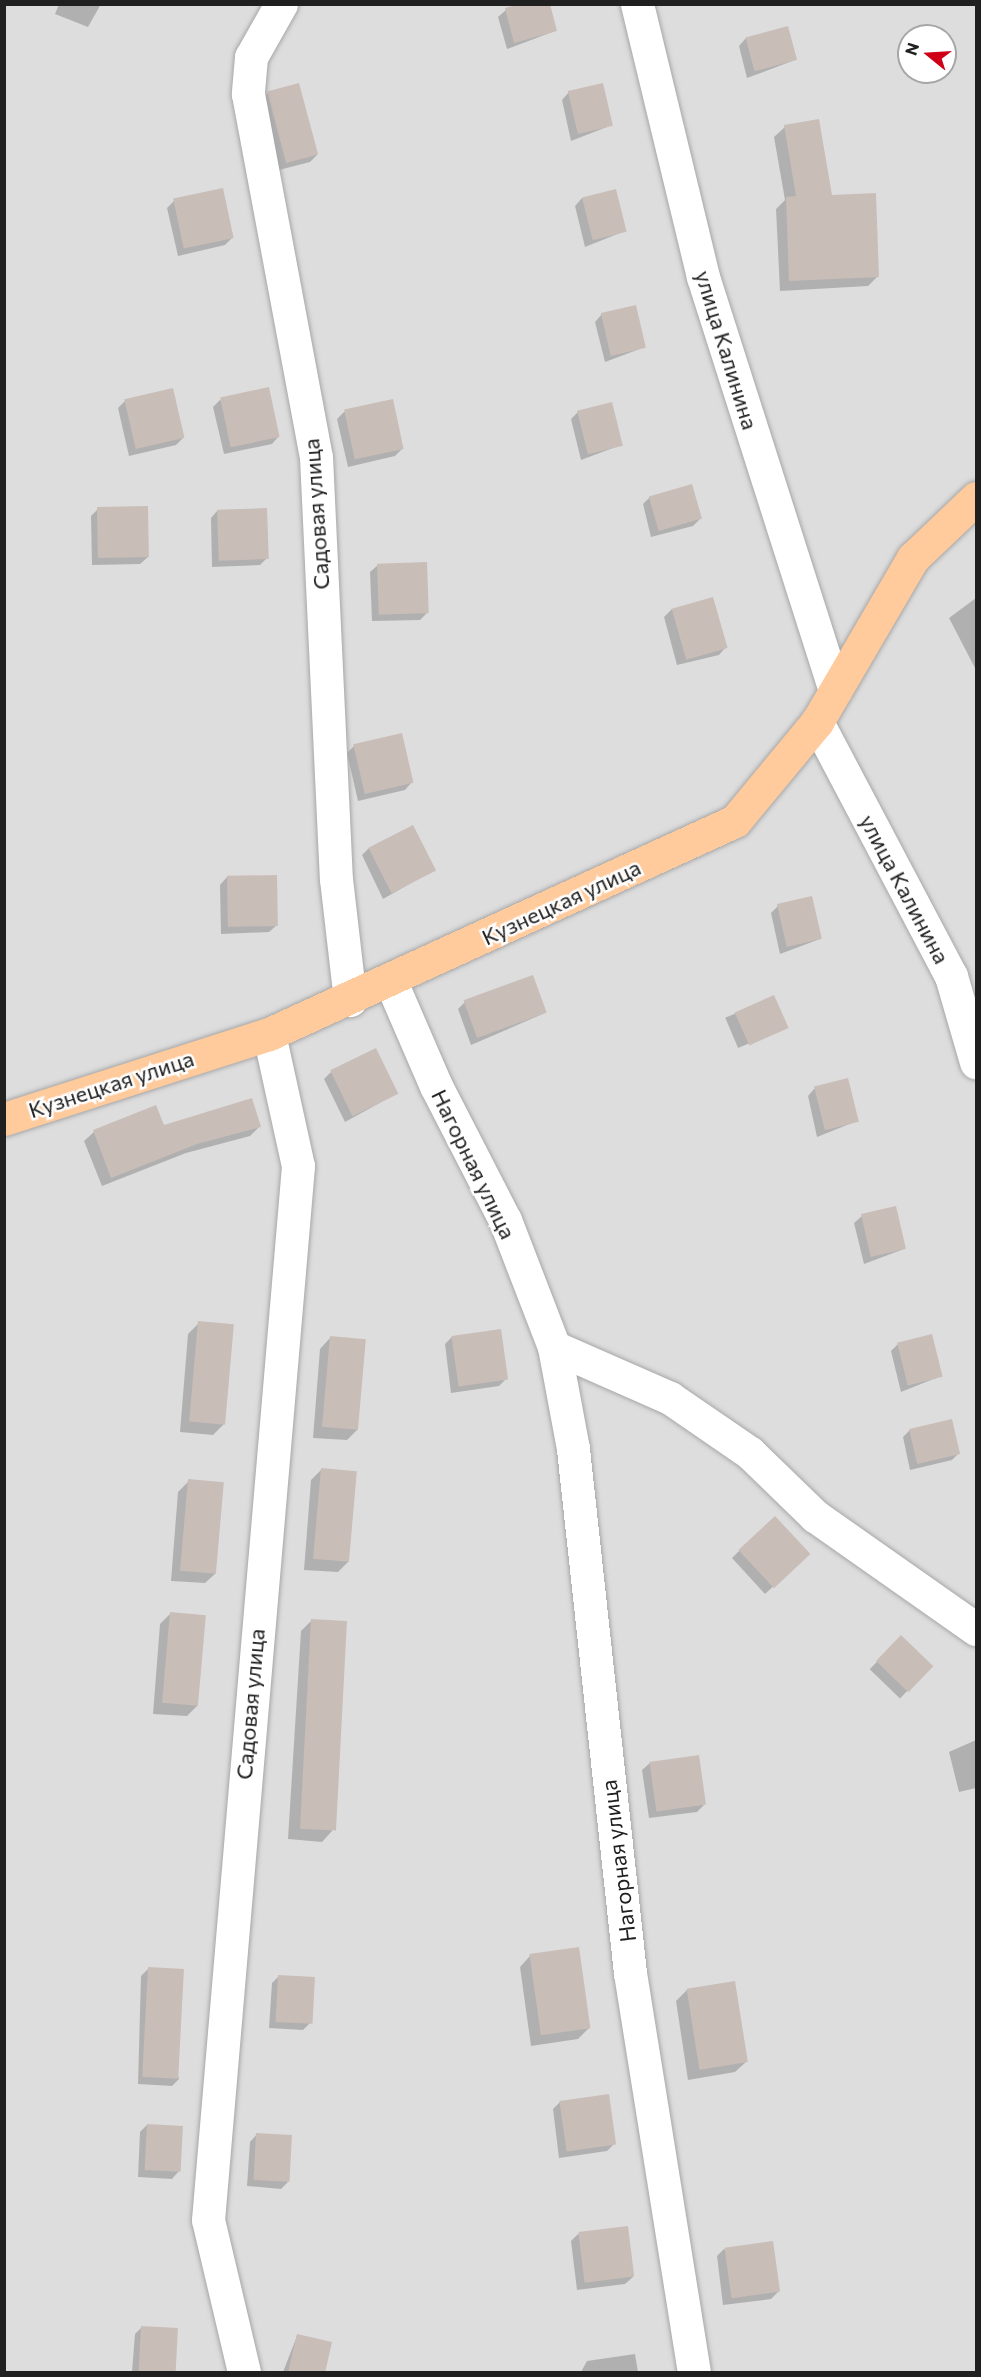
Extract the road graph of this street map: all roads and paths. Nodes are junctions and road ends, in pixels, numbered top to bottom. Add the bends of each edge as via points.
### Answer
1 (281, 4) edge
2 (637, 4) edge
3 (976, 498) edge
4 (835, 690) junction
5 (817, 722) junction
6 (391, 982) junction
7 (350, 1000) junction
8 (269, 1034) junction
9 (976, 1062) edge
10 (4, 1119) edge
11 (554, 1347) junction
12 (976, 1629) edge
13 (244, 2373) edge
14 (694, 2373) edge

1 - 7 street, Садовая улица via 251,57 248,94 316,457 336,879
2 - 4 street, улица Калинина via 703,277
3 - 4 main road, Кузнецкая улица via 913,558
4 - 5 main road, Кузнецкая улица
5 - 6 main road, Кузнецкая улица via 735,821
5 - 9 street, улица Калинина via 951,976
6 - 7 main road, Кузнецкая улица
6 - 11 street, Нагорная улица via 436,1086 505,1220
7 - 8 main road, Кузнецкая улица
8 - 10 main road, Кузнецкая улица
8 - 13 street, Садовая улица via 298,1166 208,2220
11 - 12 street via 670,1398 750,1453 815,1516
11 - 14 street, Нагорная улица via 573,1449 630,1973

